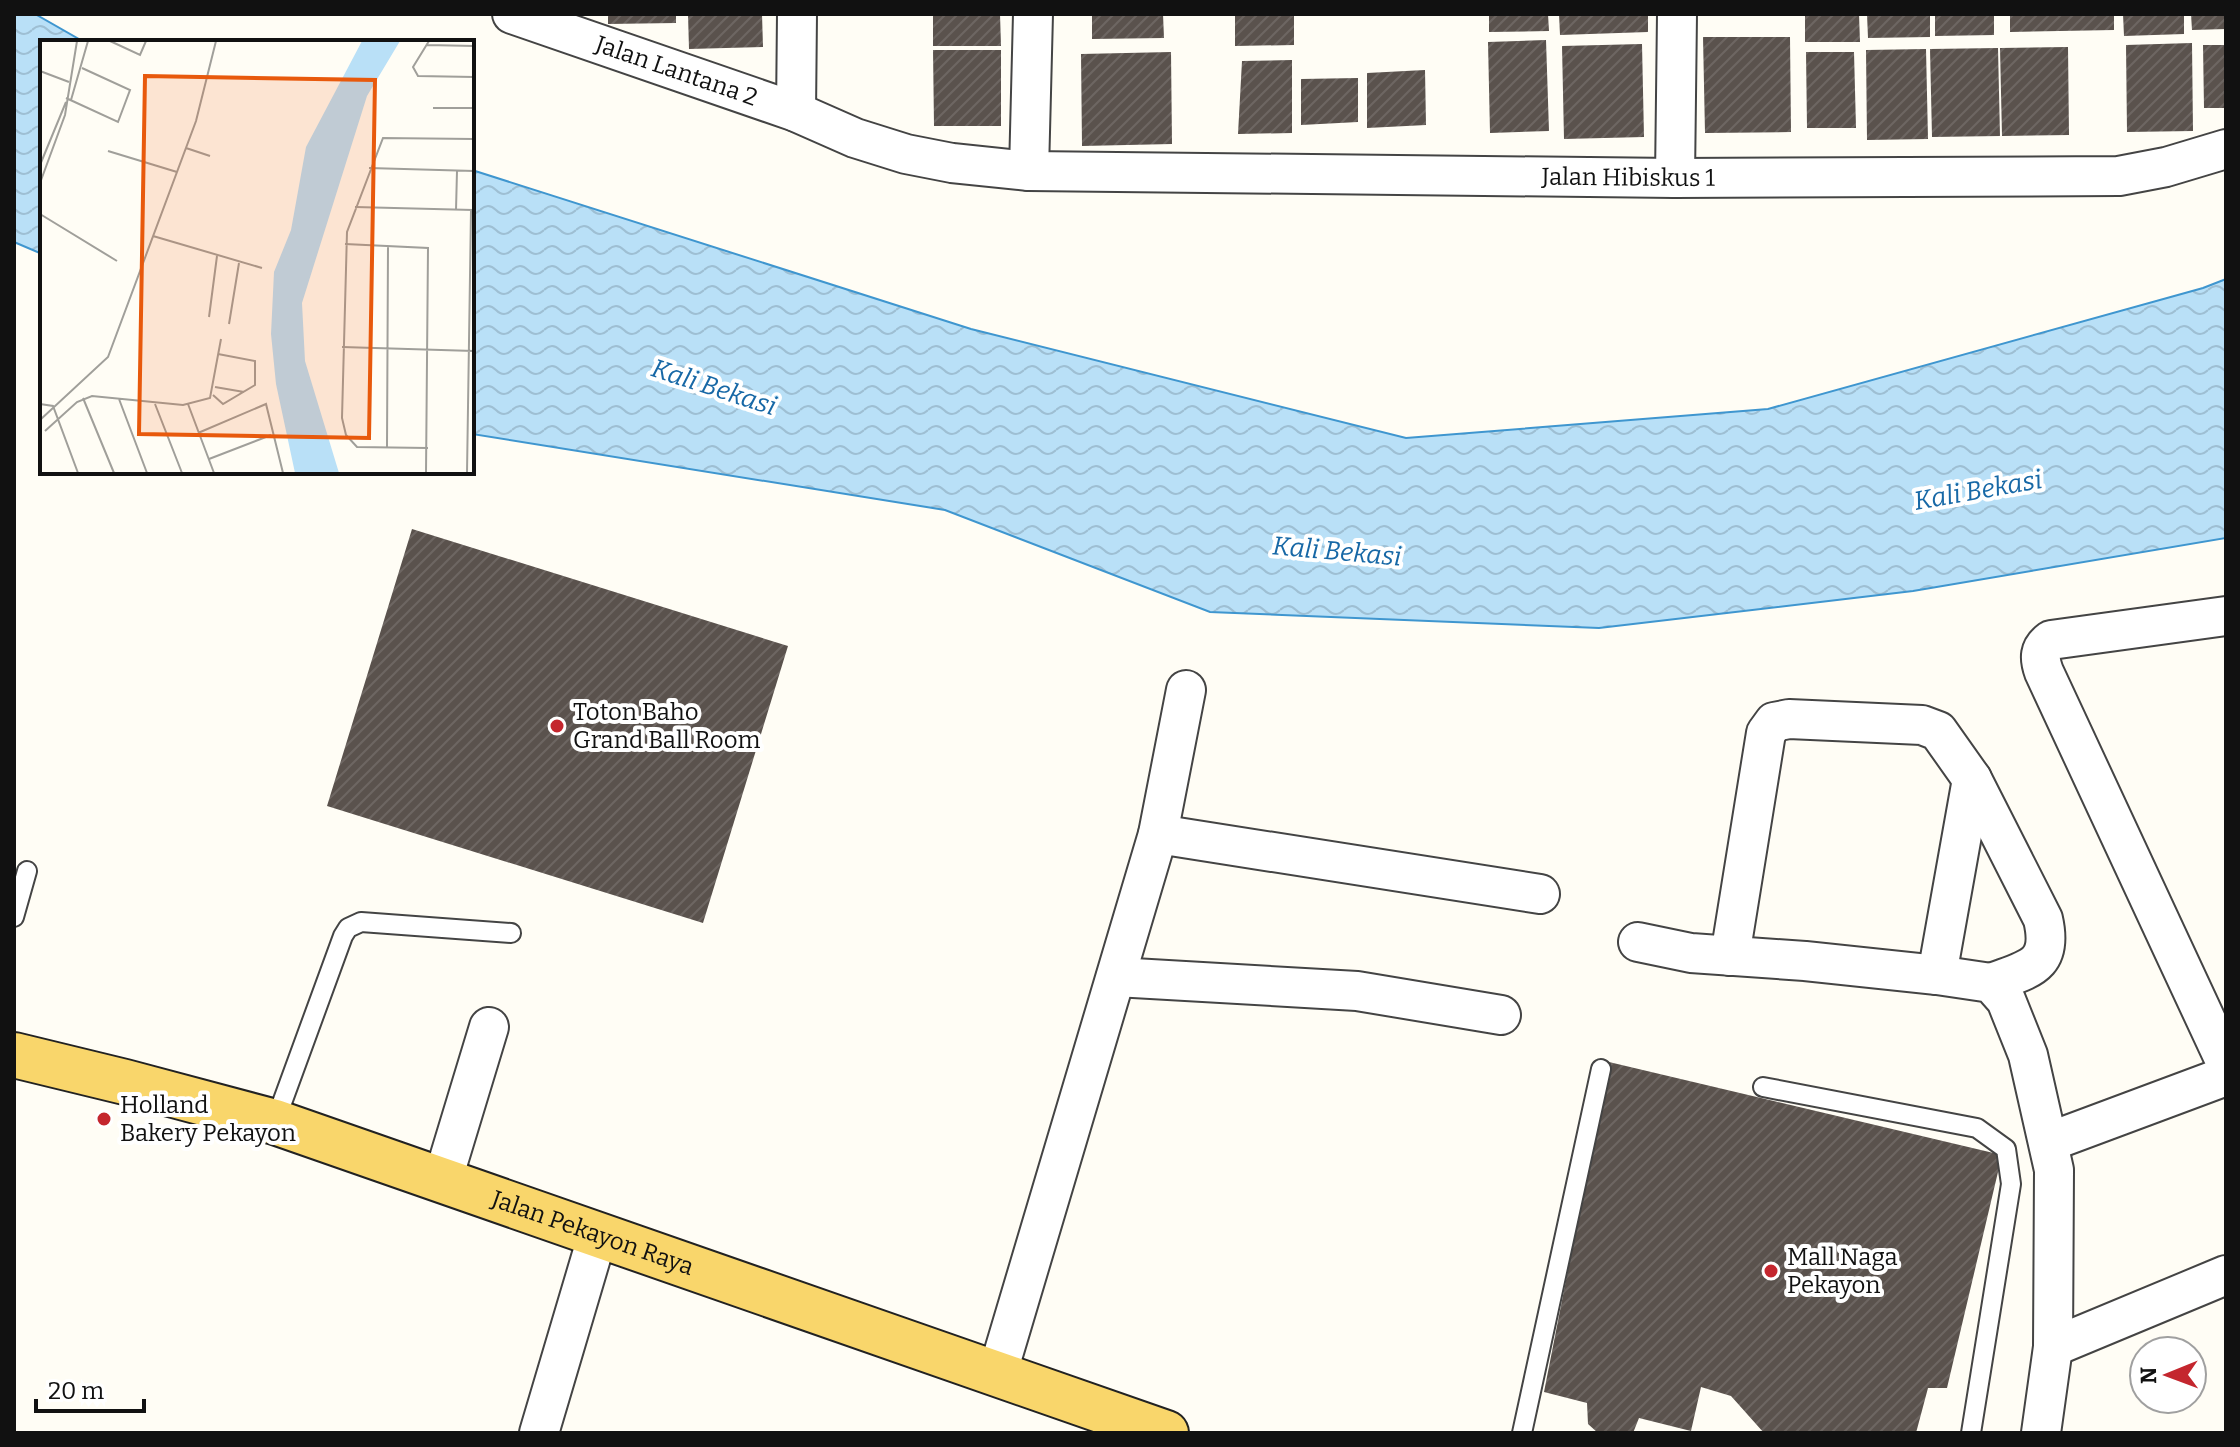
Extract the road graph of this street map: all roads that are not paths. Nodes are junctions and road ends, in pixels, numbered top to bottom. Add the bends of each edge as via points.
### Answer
1 (512, 14) edge
2 (797, 14) edge
3 (1033, 14) edge
4 (1677, 14) edge
5 (551, 21) edge
6 (796, 112) junction
7 (2226, 149) edge
8 (1029, 171) junction
9 (1675, 178) junction
10 (2226, 616) edge
11 (1186, 690) dead end
12 (1972, 779) junction
13 (1158, 834) junction
14 (27, 871) dead end
15 (1540, 894) dead end
16 (14, 917) edge
17 (511, 933) dead end
18 (1638, 942) dead end
19 (1730, 956) junction
20 (1937, 975) junction
21 (1116, 977) junction
22 (1991, 983) junction
23 (1501, 1015) dead end
24 (489, 1027) dead end
25 (14, 1055) edge
26 (2226, 1063) edge
27 (1601, 1069) dead end
28 (2226, 1076) edge
29 (1763, 1087) dead end
30 (275, 1122) junction
31 (2049, 1142) junction
32 (442, 1182) junction
33 (598, 1234) junction
34 (2226, 1275) edge
35 (2053, 1347) junction
36 (997, 1375) junction
37 (539, 1433) edge
38 (1166, 1433) edge
39 (1522, 1433) edge
40 (1971, 1433) edge
41 (2041, 1433) edge

1 - 5 street, Jalan Lantana 2
2 - 6 street
3 - 8 street
4 - 9 street
5 - 6 street, Jalan Lantana 2
6 - 8 street, Jalan Lantana 2 via 906,154
7 - 9 street, Jalan Hibiskus 1 via 2119,176
8 - 9 street, Jalan Hibiskus 1
10 - 26 street via 2051,640 2041,652 2044,672
11 - 13 street
12 - 19 street via 1932,727 1774,722 1766,733
12 - 20 street
12 - 22 street via 2043,919 2047,937 2043,956 2030,968
13 - 15 street
13 - 21 street
14 - 16 lane
17 - 30 lane via 361,922 348,928
18 - 19 street
19 - 20 street
20 - 22 street
21 - 23 street via 1357,991
21 - 36 street
22 - 31 street via 2006,1000 2028,1055
24 - 32 street
25 - 30 main road, Jalan Pekayon Raya
27 - 39 lane
28 - 31 street
29 - 40 lane via 1977,1128 2006,1149 2011,1184
30 - 32 main road, Jalan Pekayon Raya
31 - 35 street via 2054,1170
32 - 33 main road, Jalan Pekayon Raya
33 - 36 main road, Jalan Pekayon Raya
33 - 37 street
34 - 35 street
35 - 41 street
36 - 38 main road, Jalan Pekayon Raya

